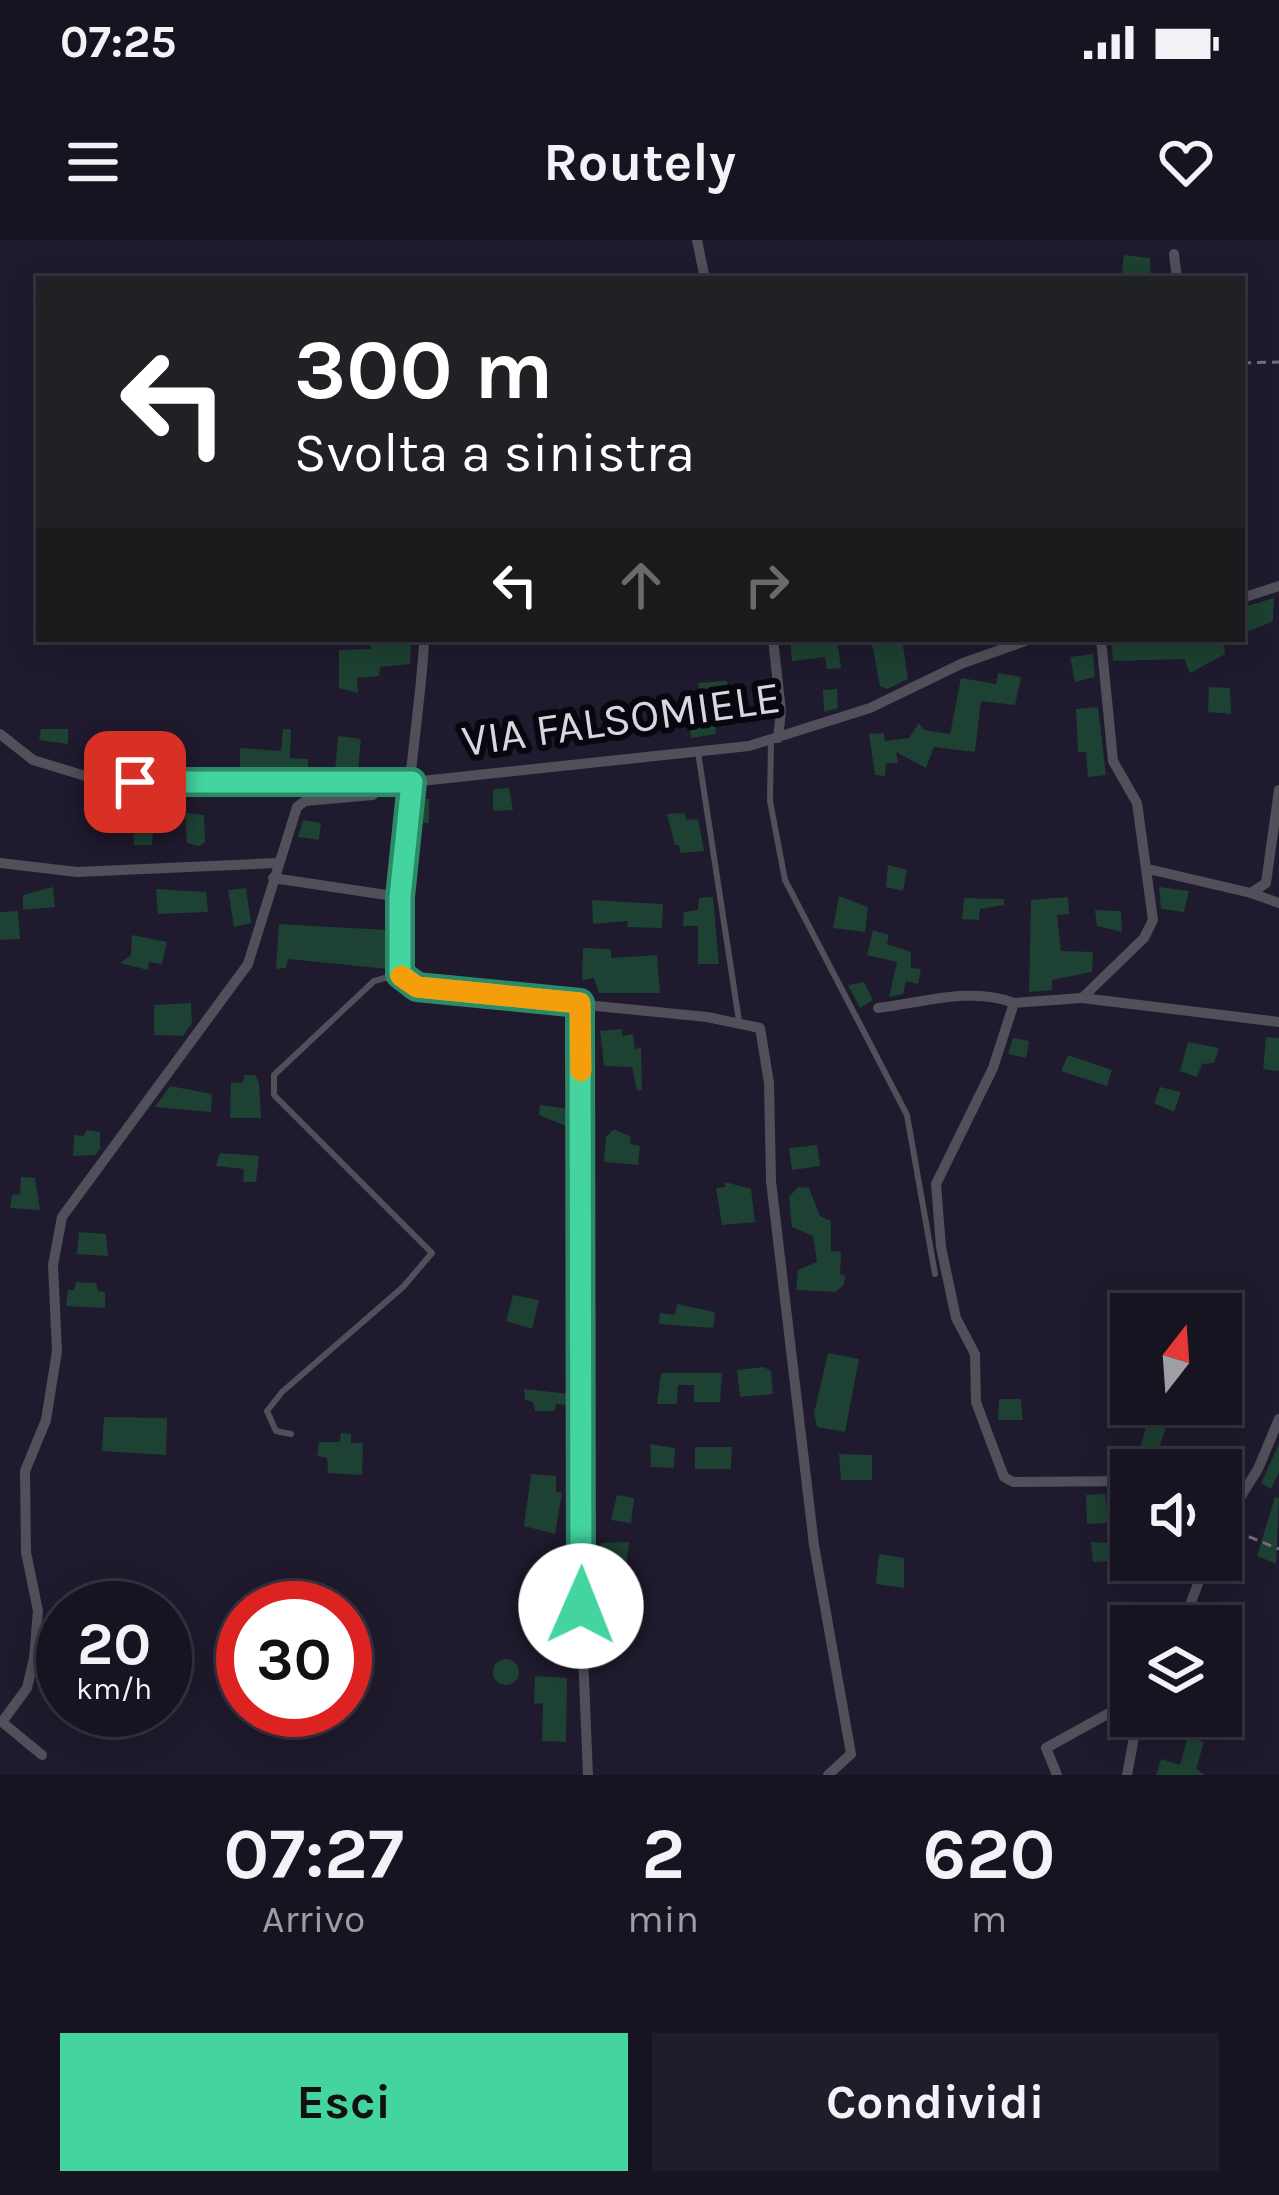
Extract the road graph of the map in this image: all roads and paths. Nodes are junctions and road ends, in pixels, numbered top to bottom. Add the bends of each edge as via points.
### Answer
1 (697, 240) edge
2 (1174, 254) dead end
3 (704, 276) edge
4 (1177, 276) edge
5 (1279, 362) edge
6 (1245, 363) edge
7 (1279, 586) edge
8 (1245, 597) edge
9 (424, 642) edge
10 (773, 642) edge
11 (1022, 642) edge
12 (1101, 642) edge
13 (0, 734) edge
14 (774, 739) junction
15 (697, 751) junction
16 (412, 782) junction
17 (381, 783) junction
18 (1279, 790) edge
19 (0, 863) edge
20 (278, 863) junction
21 (1148, 869) junction
22 (274, 878) junction
23 (1251, 893) junction
24 (400, 897) junction
25 (1279, 903) edge
26 (400, 974) junction
27 (1082, 998) junction
28 (580, 1003) junction
29 (1014, 1003) junction
30 (878, 1008) dead end
31 (739, 1022) junction
32 (1279, 1022) edge
33 (935, 1274) dead end
34 (1279, 1419) edge
35 (291, 1434) dead end
36 (1110, 1481) edge
37 (1242, 1494) edge
38 (1242, 1534) edge
39 (1279, 1549) edge
40 (1110, 1712) edge
41 (1134, 1737) edge
42 (42, 1755) dead end
43 (588, 1775) edge
44 (828, 1775) edge
45 (1057, 1775) edge
46 (1127, 1775) edge

1 - 3 street
2 - 4 street
5 - 6 path
7 - 8 street
9 - 16 street
10 - 14 street via 782,711
11 - 14 street, VIA FALSOMIELE via 870,709
12 - 21 street via 1114,761 1137,803
13 - 17 street, VIA FALSOMIELE via 33,760 105,782
14 - 15 street, VIA FALSOMIELE
14 - 33 lane via 770,801 785,880 907,1115
15 - 16 street, VIA FALSOMIELE
15 - 31 lane
16 - 17 street, VIA FALSOMIELE
16 - 24 street
17 - 20 street via 374,795 305,801 292,815
18 - 23 street via 1266,883
19 - 20 street via 77,872
20 - 22 street
21 - 23 street
21 - 27 street via 1153,920 1144,938
22 - 24 street
22 - 42 street via 248,964 62,1217 53,1265 57,1351 46,1420 25,1471 26,1552 38,1611 34,1658 27,1688 2,1722
23 - 25 street
24 - 26 street
26 - 28 street via 417,987
26 - 35 lane via 374,982 274,1075 274,1094 432,1252 274,1401 267,1411 276,1431
27 - 29 street
27 - 32 street
28 - 31 street
28 - 43 street
29 - 30 street via 961,996
29 - 36 street via 993,1068 936,1184 941,1247 956,1318 975,1354 976,1402 1004,1477
31 - 44 street via 760,1028 766,1065 771,1181 808,1502 850,1738 851,1754
34 - 37 street
38 - 39 path
40 - 45 street via 1046,1748
41 - 46 street

